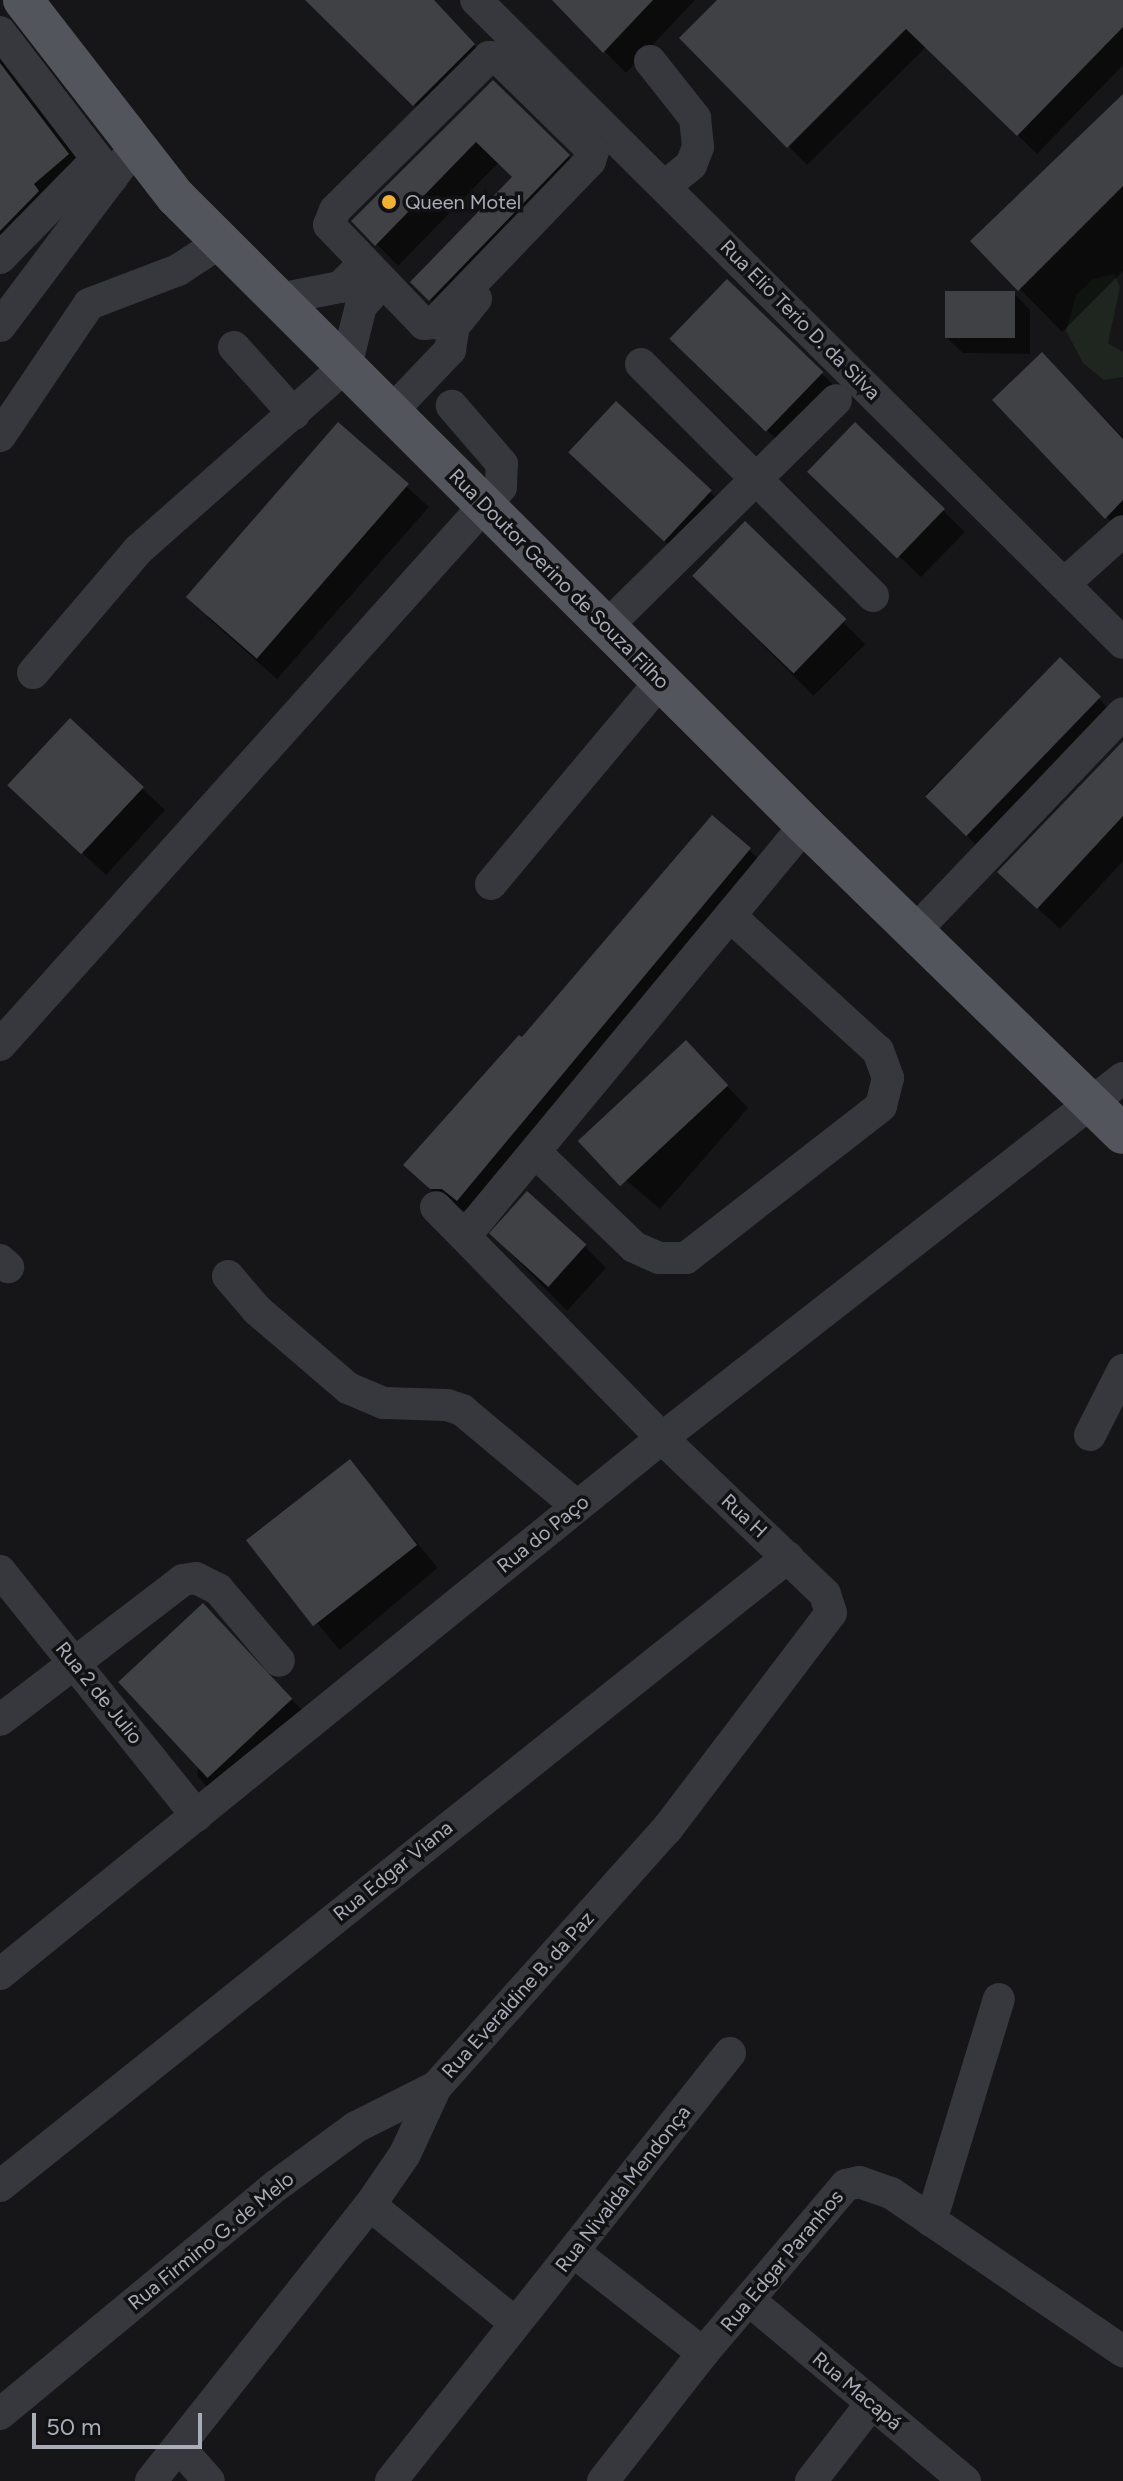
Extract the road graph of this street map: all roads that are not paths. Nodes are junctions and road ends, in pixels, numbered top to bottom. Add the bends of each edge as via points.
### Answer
1 (23, 0) edge
2 (476, 0) edge
3 (0, 32) edge
4 (650, 61) dead end
5 (114, 162) junction
6 (665, 186) junction
7 (555, 221) dead end
8 (221, 242) junction
9 (0, 258) edge
10 (373, 274) junction
11 (279, 299) junction
12 (0, 326) edge
13 (234, 347) dead end
14 (641, 364) dead end
15 (346, 366) junction
16 (836, 400) dead end
17 (452, 406) dead end
18 (391, 412) junction
19 (294, 414) junction
20 (0, 436) edge
21 (760, 479) junction
22 (482, 502) junction
23 (1123, 531) edge
24 (1064, 584) junction
25 (873, 596) dead end
26 (606, 627) junction
27 (1123, 643) edge
28 (33, 673) dead end
29 (661, 681) junction
30 (1123, 713) edge
31 (805, 825) junction
32 (491, 884) dead end
33 (730, 916) junction
34 (915, 931) junction
35 (0, 1045) edge
36 (1123, 1078) edge
37 (1092, 1101) junction
38 (1123, 1134) edge
39 (535, 1152) junction
40 (436, 1207) dead end
41 (465, 1236) junction
42 (228, 1276) dead end
43 (1123, 1370) edge
44 (1090, 1435) dead end
45 (662, 1438) junction
46 (577, 1506) junction
47 (788, 1557) junction
48 (0, 1571) edge
49 (825, 1594) joint
50 (73, 1661) junction
51 (279, 1661) dead end
52 (0, 1720) edge
53 (197, 1816) junction
54 (0, 1974) edge
55 (999, 1999) dead end
56 (730, 2053) dead end
57 (436, 2087) junction
58 (0, 2186) edge
59 (370, 2205) junction
60 (931, 2221) junction
61 (574, 2252) junction
62 (749, 2300) junction
63 (515, 2323) junction
64 (1122, 2348) edge
65 (703, 2353) junction
66 (871, 2404) junction
67 (0, 2414) edge
68 (179, 2447) junction
69 (960, 2479) edge
70 (151, 2481) edge
71 (209, 2481) edge
72 (391, 2481) edge
73 (603, 2481) edge
74 (811, 2481) edge

1 - 5 main road, Rua Doutor Gerino de Souza Filho
2 - 6 street, Rua Elio Terio D. da Silva
3 - 5 street
4 - 6 street via 695,118 698,147 691,165
5 - 8 main road, Rua Doutor Gerino de Souza Filho
5 - 9 street
5 - 12 street
6 - 24 street, Rua Elio Terio D. da Silva
7 - 18 street via 465,311 454,326 450,350
8 - 11 main road, Rua Doutor Gerino de Souza Filho
8 - 20 street via 178,270 89,304
10 - 10 street via 329,225 335,210 489,57 498,58 591,145 590,161 434,323 418,320
10 - 11 street via 340,287
10 - 15 street
11 - 15 main road, Rua Doutor Gerino de Souza Filho
13 - 19 street
14 - 21 street
15 - 18 main road, Rua Doutor Gerino de Souza Filho
15 - 19 street
16 - 21 street
17 - 22 street via 502,464 501,487
18 - 22 main road, Rua Doutor Gerino de Souza Filho
19 - 28 street via 138,550
21 - 25 street
21 - 26 street
22 - 26 main road, Rua Doutor Gerino de Souza Filho
22 - 35 street
23 - 24 street
24 - 27 street, Rua Elio Terio D. da Silva
26 - 29 main road, Rua Doutor Gerino de Souza Filho
29 - 31 main road, Rua Doutor Gerino de Souza Filho
29 - 32 street
30 - 34 street
31 - 33 street
31 - 34 main road, Rua Doutor Gerino de Souza Filho
33 - 39 street
33 - 39 street via 878,1051 888,1078 881,1106 686,1258 659,1258 634,1247
34 - 37 main road, Rua Doutor Gerino de Souza Filho
36 - 37 street, Rua do Paço
37 - 38 main road, Rua Doutor Gerino de Souza Filho
37 - 45 street, Rua do Paço
39 - 41 street
40 - 41 street, Rua H
41 - 45 street, Rua H
42 - 46 street via 257,1310 348,1388 384,1403 462,1410
43 - 44 street
45 - 46 street, Rua do Paço
45 - 47 street, Rua H
46 - 53 street, Rua do Paço
47 - 49 street, Rua H
47 - 58 street, Rua Edgar Viana
48 - 50 street, Rua 2 de Julio
49 - 57 street, Rua Everaldine B. da Paz via 831,1613 823,1629 667,1829
50 - 51 street via 183,1580 196,1578 218,1589
50 - 52 street
50 - 53 street, Rua 2 de Julio
53 - 54 street, Rua do Paço
55 - 60 street
56 - 61 street, Rua Nivalda Mendonça
57 - 59 street, Rua Everaldine B. da Paz via 405,2154
57 - 67 street, Rua Firmino G. de Melo via 356,2127 277,2185
59 - 63 street
59 - 68 street, Rua Everaldine B. da Paz
60 - 62 street, Rua Edgar Paranhos via 873,2185 846,2185
60 - 64 street, Rua Edgar Paranhos
61 - 63 street, Rua Nivalda Mendonça
61 - 65 street
62 - 65 street, Rua Edgar Paranhos
62 - 66 street, Rua Macapá
63 - 72 street, Rua Nivalda Mendonça
65 - 73 street, Rua Edgar Paranhos
66 - 69 street, Rua Macapá
66 - 74 street
68 - 70 street, Rua Everaldine B. da Paz
68 - 71 street

